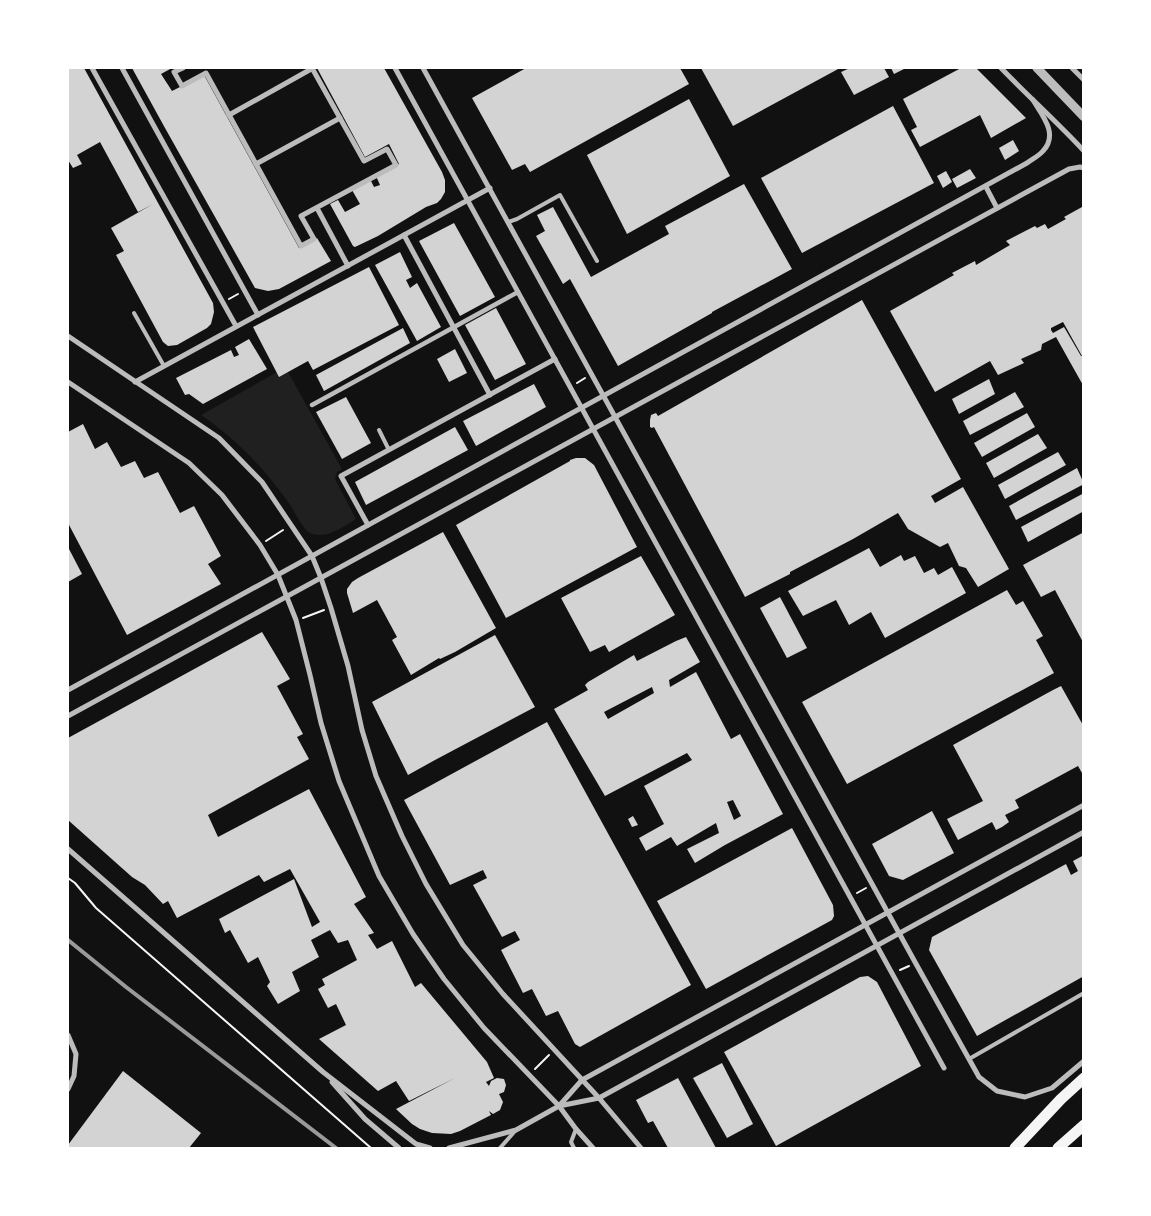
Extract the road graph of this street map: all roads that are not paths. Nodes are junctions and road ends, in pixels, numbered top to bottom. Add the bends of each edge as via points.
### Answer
1 (92, 68) edge
2 (122, 68) edge
3 (183, 68) edge
4 (313, 68) edge
5 (395, 68) edge
6 (423, 68) edge
7 (1001, 68) edge
8 (1036, 68) edge
9 (1072, 68) edge
10 (1084, 80) edge
11 (1033, 100) junction
12 (229, 115) junction
13 (1084, 117) edge
14 (340, 118) junction
15 (1084, 151) edge
16 (256, 164) junction
17 (1084, 168) edge
18 (986, 187) junction
19 (490, 188) junction
20 (468, 200) junction
21 (317, 208) junction
22 (997, 208) junction
23 (508, 222) junction
24 (404, 235) junction
25 (597, 261) dead end
26 (348, 266) junction
27 (518, 292) junction
28 (134, 313) dead end
29 (258, 315) junction
30 (236, 326) junction
31 (454, 327) junction
32 (68, 336) edge
33 (555, 359) junction
34 (164, 366) junction
35 (68, 382) edge
36 (135, 382) junction
37 (490, 395) junction
38 (604, 396) junction
39 (312, 405) dead end
40 (582, 408) junction
41 (615, 417) junction
42 (593, 428) junction
43 (378, 430) dead end
44 (389, 450) junction
45 (368, 525) junction
46 (312, 556) junction
47 (278, 575) junction
48 (321, 578) junction
49 (286, 596) junction
50 (68, 690) edge
51 (68, 716) edge
52 (1084, 805) edge
53 (1084, 832) edge
54 (68, 849) edge
55 (887, 912) junction
56 (866, 924) junction
57 (899, 933) junction
58 (877, 945) junction
59 (1084, 993) edge
60 (68, 1035) edge
61 (969, 1060) junction
62 (1084, 1061) edge
63 (944, 1068) dead end
64 (323, 1072) junction
65 (1084, 1078) edge
66 (582, 1080) junction
67 (68, 1090) edge
68 (599, 1098) junction
69 (559, 1106) junction
70 (1084, 1125) edge
71 (516, 1130) junction
72 (576, 1130) junction
73 (399, 1148) edge
74 (430, 1148) edge
75 (449, 1148) edge
76 (500, 1148) edge
77 (574, 1148) edge
78 (593, 1148) edge
79 (641, 1148) edge
80 (1016, 1148) edge
81 (1058, 1148) edge

1 - 30 street
2 - 29 street
3 - 12 street via 174,72 182,86 206,73
4 - 12 street
4 - 14 street
5 - 20 street
6 - 19 street
7 - 11 street
8 - 13 street
9 - 10 street
11 - 15 street
11 - 18 street via 1048,126 1050,140 1044,150 1027,163
12 - 16 street
14 - 16 street
14 - 21 street via 364,161 387,149 396,165
16 - 21 street via 302,246 314,239 301,216
17 - 22 street via 1069,169
18 - 22 street
18 - 38 street
19 - 20 street
19 - 23 street
20 - 24 street
20 - 27 street
21 - 26 street
22 - 41 street
23 - 25 lane via 560,195
23 - 38 street
24 - 26 street
24 - 31 street
26 - 29 street
27 - 31 street
27 - 33 street
28 - 34 lane
29 - 30 street
30 - 34 street
31 - 37 street
31 - 39 street
32 - 36 street
33 - 37 street
33 - 40 street
34 - 36 street
35 - 47 street via 189,463 222,495
36 - 46 street via 219,438 262,482
37 - 44 street
38 - 40 street
38 - 41 street
40 - 42 street
40 - 45 street
41 - 42 street
41 - 55 street
42 - 48 street
42 - 56 street
43 - 44 lane
44 - 45 street via 341,476
45 - 46 street
46 - 47 street
46 - 48 street
47 - 49 street
47 - 50 street
48 - 49 street
48 - 66 street via 376,776 426,884 463,945
49 - 51 street
49 - 69 street via 296,620 339,781 380,876 413,934 444,979 484,1028
52 - 55 street
53 - 57 street
54 - 64 street
55 - 56 street
55 - 57 street
56 - 58 street
56 - 66 street
57 - 58 street
57 - 61 street
58 - 63 street
58 - 68 street
59 - 61 lane
60 - 67 street via 76,1054 74,1076
61 - 62 street via 979,1077 997,1091 1025,1096 1052,1088
64 - 73 street via 366,1119
64 - 74 street via 416,1144
65 - 80 main road
66 - 68 street
66 - 69 street
68 - 69 street
68 - 79 street
69 - 71 street
69 - 72 street
70 - 81 main road
71 - 75 street
71 - 76 lane
72 - 77 lane via 571,1142
72 - 78 street

